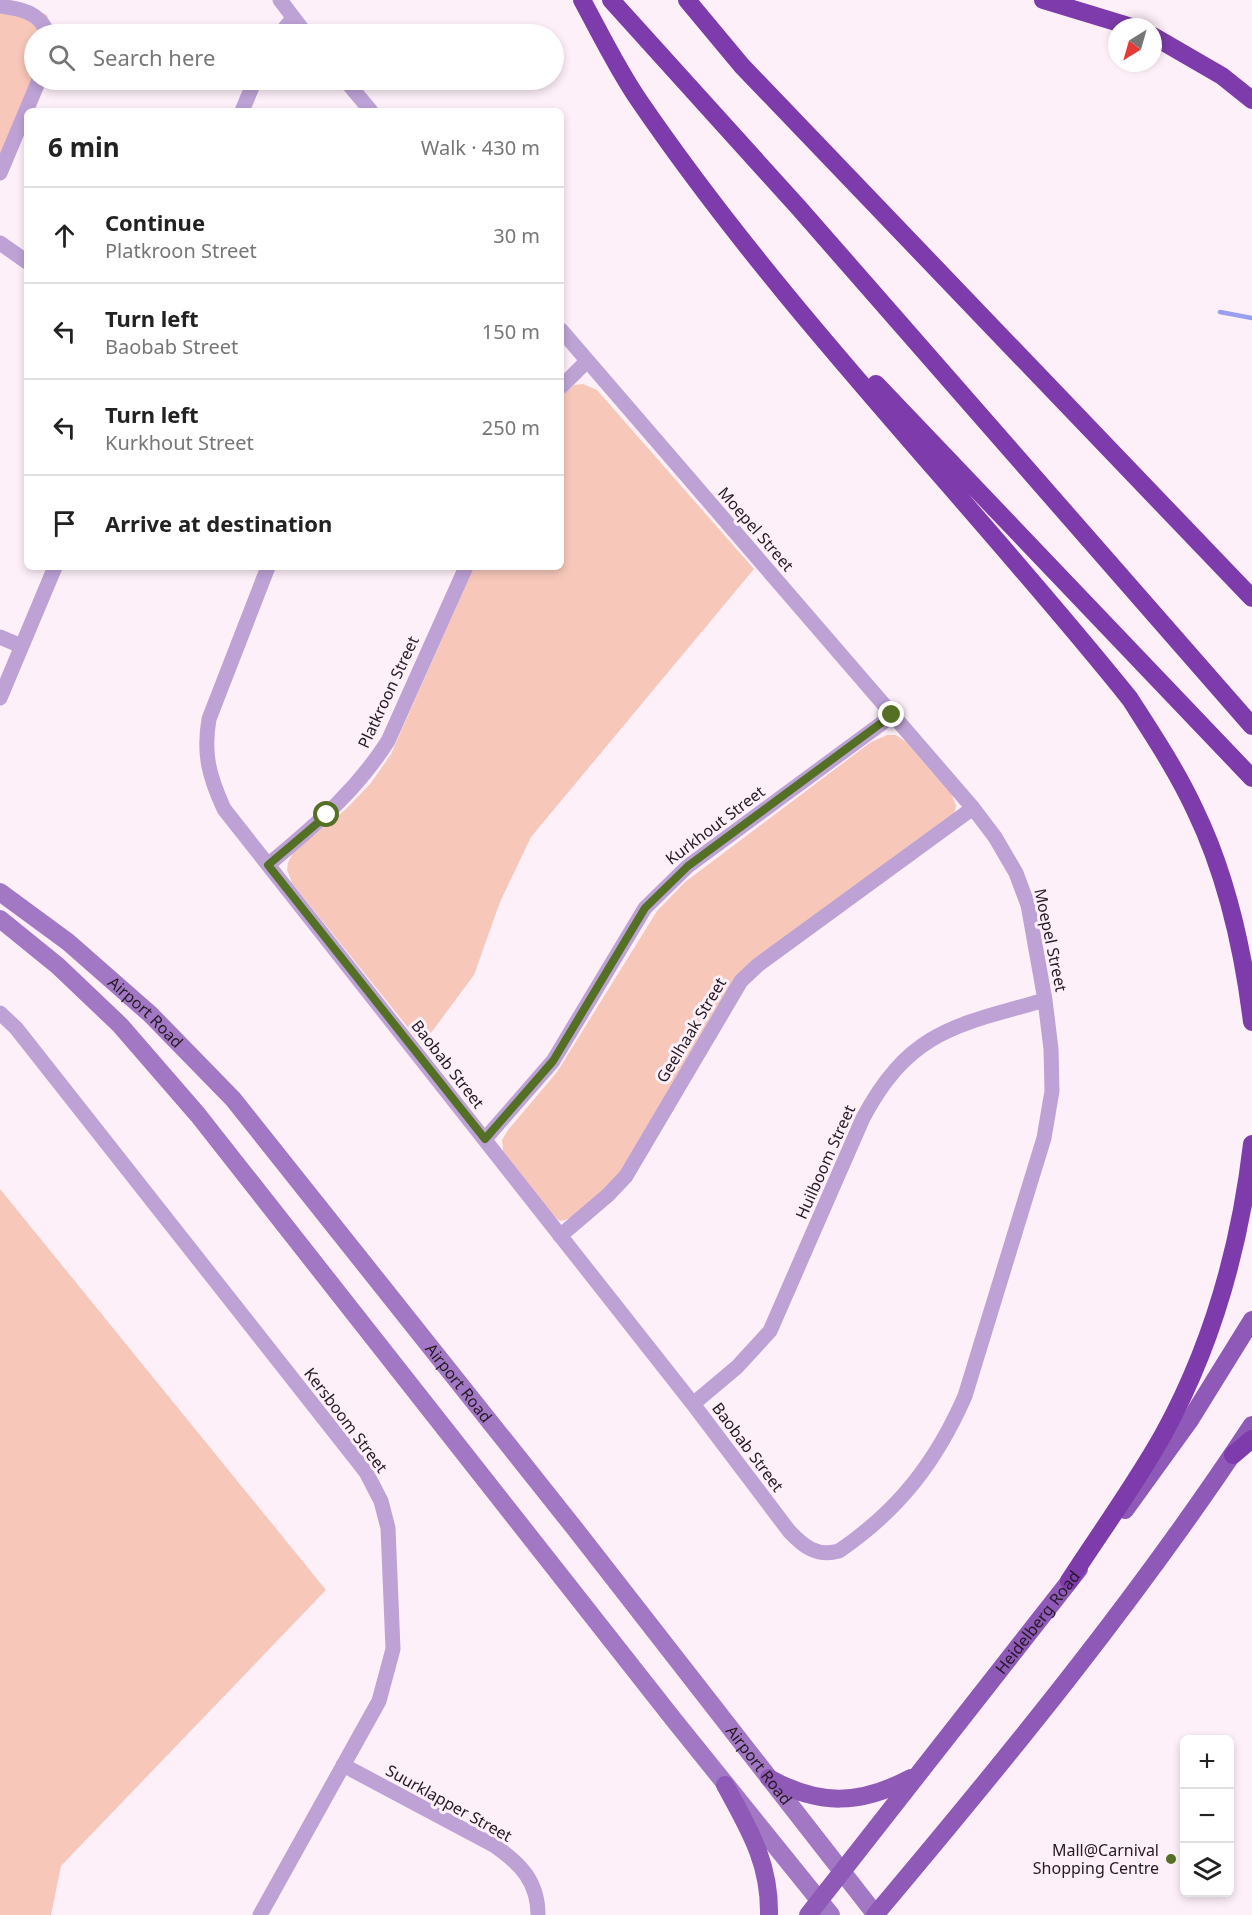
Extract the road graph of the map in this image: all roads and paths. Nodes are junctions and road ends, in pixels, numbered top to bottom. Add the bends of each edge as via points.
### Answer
1 (280, 0) edge
2 (582, 0) edge
3 (611, 0) edge
4 (687, 0) edge
5 (1043, 0) edge
6 (0, 6) edge
7 (293, 18) junction
8 (1108, 20) edge
9 (41, 24) edge
10 (288, 24) edge
11 (298, 24) edge
12 (1162, 41) edge
13 (35, 90) edge
14 (251, 90) edge
15 (353, 90) edge
16 (1252, 100) edge
17 (27, 108) edge
18 (243, 108) edge
19 (368, 108) edge
20 (24, 116) edge
21 (0, 173) edge
22 (703, 190) junction
23 (0, 243) edge
24 (24, 260) edge
25 (564, 334) edge
26 (587, 361) junction
27 (564, 384) edge
28 (54, 570) edge
29 (267, 570) edge
30 (464, 570) edge
31 (1252, 598) edge
32 (0, 638) edge
33 (21, 646) junction
34 (0, 698) edge
35 (892, 715) junction
36 (1252, 726) edge
37 (1252, 778) edge
38 (973, 808) junction
39 (268, 865) junction
40 (0, 892) edge
41 (0, 919) edge
42 (1045, 1000) junction
43 (0, 1013) edge
44 (1252, 1022) edge
45 (485, 1139) junction
46 (1252, 1144) edge
47 (560, 1236) junction
48 (1252, 1320) edge
49 (693, 1404) junction
50 (1252, 1425) edge
51 (1252, 1439) edge
52 (1233, 1455) junction
53 (801, 1544) joint
54 (1069, 1581) junction
55 (343, 1765) junction
56 (917, 1775) junction
57 (769, 1778) junction
58 (725, 1785) junction
59 (842, 1871) junction
60 (819, 1910) edge
61 (260, 1915) edge
62 (538, 1915) edge
63 (769, 1915) edge
64 (875, 1915) edge

1 - 7 street
2 - 22 highway via 636,97
3 - 36 highway via 822,234
4 - 31 highway via 742,66
5 - 8 highway
6 - 9 street via 22,9 35,15
7 - 10 street
7 - 11 street
12 - 16 highway via 1222,76
13 - 17 street
14 - 18 street
15 - 19 street
20 - 21 street
22 - 37 highway via 853,359
22 - 44 highway via 843,365 1130,699 1196,811 1234,919
23 - 24 street
25 - 26 street, Moepel Street
26 - 27 street
26 - 35 street, Moepel Street
28 - 33 street
29 - 39 street, Baobab Street via 209,719 205,743 212,779 224,809
30 - 39 street, Platkroon Street via 388,741 372,766 327,815
32 - 33 street
33 - 34 street
35 - 38 street, Moepel Street
35 - 45 street, Kurkhout Street via 688,866 664,888 629,931 553,1061
38 - 42 street, Moepel Street via 1016,873 1028,905
38 - 47 street, Geelhaak Street via 741,981 626,1176
39 - 45 street, Baobab Street
40 - 57 main road, Airport Road via 68,942 150,1014 233,1099
41 - 58 main road, Airport Road via 58,966 120,1025 198,1115
42 - 49 street, Huilboom Street via 959,1024 916,1049 894,1071 863,1118 770,1331 737,1368
42 - 53 street, Moepel Street via 1052,1091 1044,1138 965,1396 948,1435 908,1492 853,1542 826,1554
43 - 55 street, Kersboom Street via 366,1472 381,1501 388,1528 393,1649 379,1701
45 - 47 street, Baobab Street
46 - 54 highway via 1236,1247 1200,1360 1162,1436
47 - 49 street, Baobab Street
48 - 54 main road, Heidelberg Road via 1158,1466
49 - 53 street, Baobab Street
50 - 52 main road
51 - 52 highway
52 - 64 main road via 1097,1644
54 - 56 main road, Heidelberg Road
55 - 61 street, Kersboom Street
55 - 62 street, Suurklapper Street via 515,1860 533,1884
56 - 57 main road via 876,1793 842,1800 795,1792
56 - 59 main road, Heidelberg Road
57 - 59 main road, Airport Road
58 - 60 main road, Airport Road
58 - 63 main road via 761,1853
59 - 60 main road, Heidelberg Road
59 - 64 main road, Airport Road

